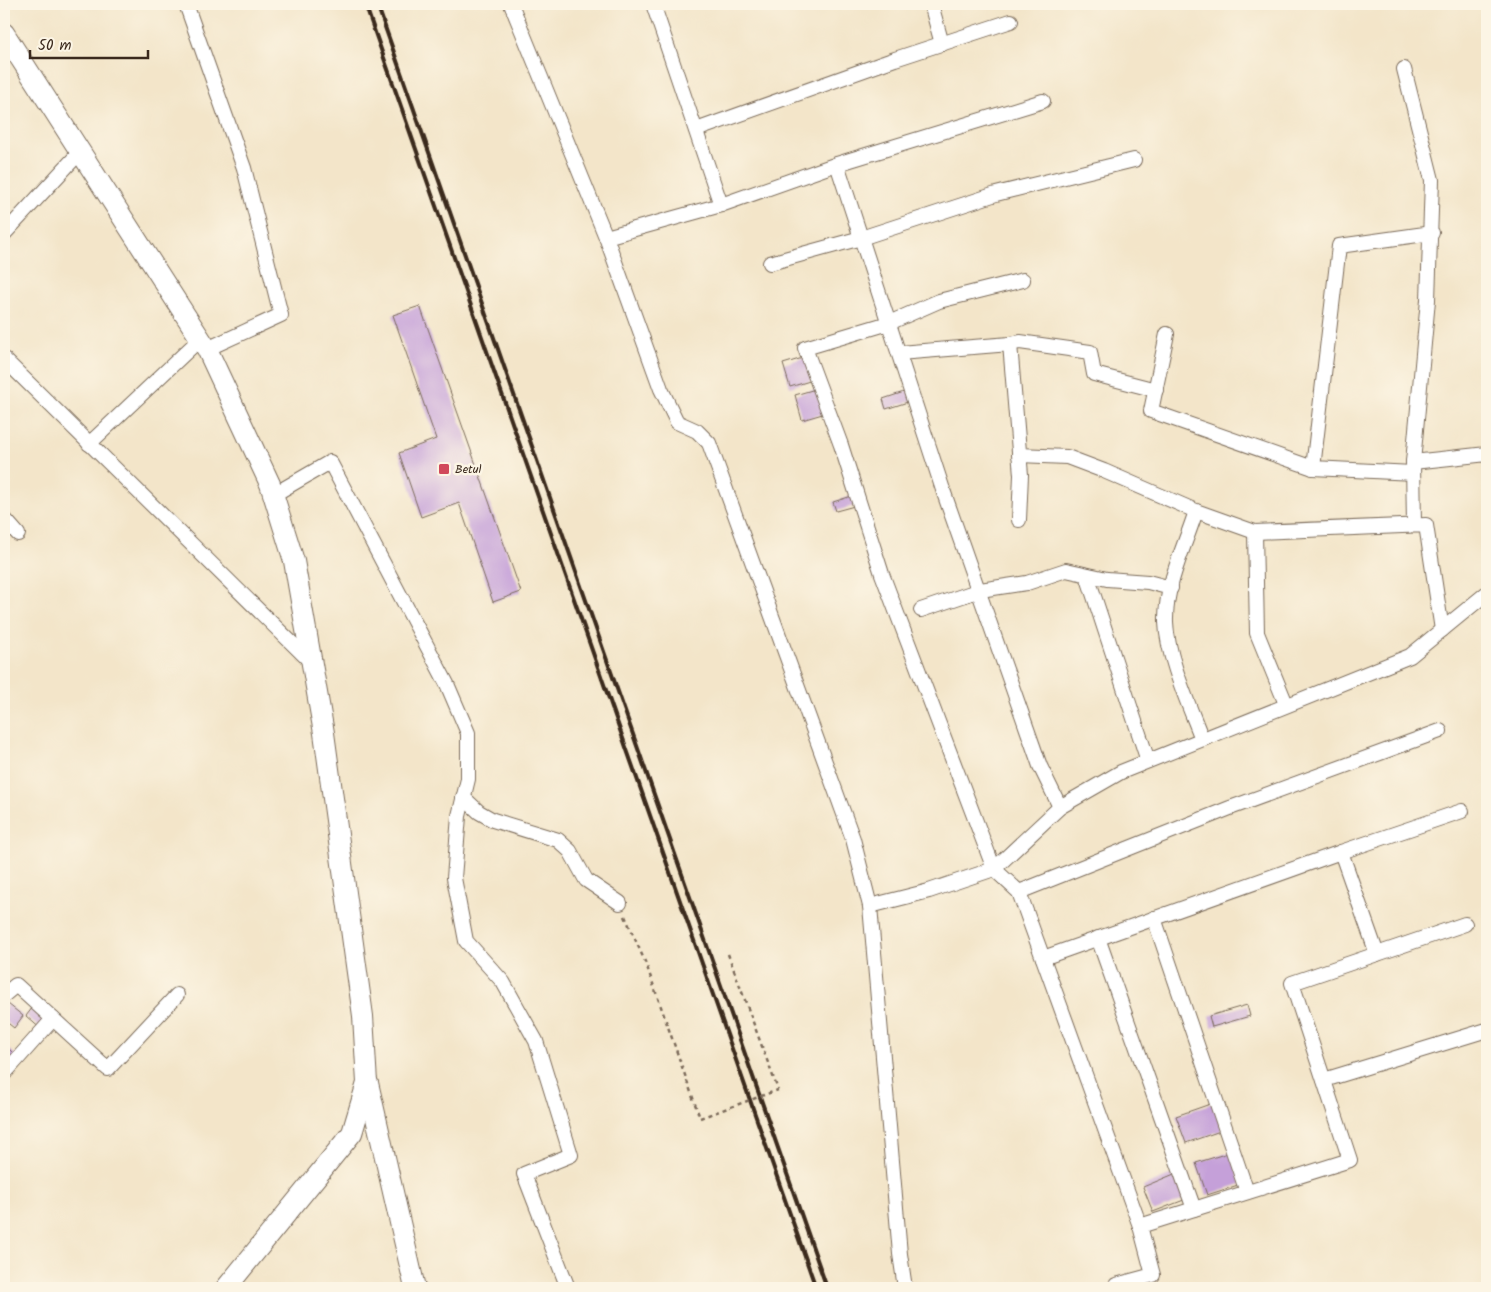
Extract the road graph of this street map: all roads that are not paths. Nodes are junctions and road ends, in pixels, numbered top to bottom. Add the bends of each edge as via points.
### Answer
1 (186, 4) edge
2 (511, 4) edge
3 (653, 4) edge
4 (931, 4) edge
5 (1011, 22) dead end
6 (4, 33) edge
7 (942, 44) junction
8 (1404, 69) dead end
9 (1043, 101) dead end
10 (696, 130) junction
11 (80, 152) junction
12 (1134, 160) dead end
13 (837, 164) junction
14 (721, 205) junction
15 (1432, 233) junction
16 (4, 234) edge
17 (606, 237) junction
18 (861, 238) junction
19 (770, 263) dead end
20 (1023, 280) dead end
21 (889, 323) junction
22 (1167, 334) dead end
23 (203, 344) junction
24 (1010, 344) junction
25 (899, 353) junction
26 (4, 359) edge
27 (1156, 390) junction
28 (89, 444) junction
29 (1019, 454) junction
30 (1487, 454) edge
31 (1313, 468) junction
32 (1413, 468) junction
33 (273, 495) junction
34 (1196, 512) junction
35 (4, 518) edge
36 (1019, 520) dead end
37 (1414, 525) junction
38 (1255, 532) junction
39 (18, 534) dead end
40 (1087, 575) junction
41 (1171, 588) junction
42 (980, 590) junction
43 (1487, 593) edge
44 (921, 610) dead end
45 (1442, 630) junction
46 (312, 663) junction
47 (1286, 704) junction
48 (1440, 731) dead end
49 (1202, 739) junction
50 (1148, 760) junction
51 (463, 798) junction
52 (1060, 807) junction
53 (1462, 811) dead end
54 (1341, 852) junction
55 (994, 869) junction
56 (1019, 892) junction
57 (620, 903) road end
58 (870, 906) junction
59 (1154, 918) junction
60 (1465, 924) dead end
61 (1098, 938) junction
62 (1377, 954) junction
63 (1043, 958) junction
64 (4, 995) edge
65 (177, 996) dead end
66 (53, 1019) junction
67 (1487, 1030) edge
68 (4, 1074) edge
69 (1324, 1080) junction
70 (368, 1083) junction
71 (1247, 1192) junction
72 (1194, 1209) junction
73 (1140, 1226) junction
74 (1116, 1285) dead end
75 (226, 1288) edge
76 (415, 1288) edge
77 (568, 1288) edge
78 (905, 1288) edge

1 - 23 street via 244,168 281,314
2 - 17 street
3 - 10 street
4 - 7 street
5 - 7 street
6 - 11 main road
7 - 10 street
8 - 15 street via 1432,180
9 - 13 street
10 - 14 street
11 - 16 street
11 - 23 main road
12 - 18 street via 996,194
13 - 14 street
13 - 18 street
14 - 17 street
15 - 31 street via 1339,246
15 - 32 street
17 - 58 street via 677,422 697,431 709,443 853,839
18 - 19 street
18 - 21 street
20 - 21 street via 939,300
21 - 25 street
21 - 55 street via 805,348 841,445 882,574
22 - 27 street
23 - 28 street
23 - 33 main road
24 - 25 street
24 - 27 street via 1020,342 1090,352 1094,374
24 - 29 street
25 - 42 street via 944,494
26 - 28 street
27 - 31 street via 1151,411
28 - 46 street
29 - 34 street via 1067,458
29 - 36 street
30 - 32 street
31 - 32 street
32 - 37 street
33 - 46 main road via 294,560
33 - 51 street via 330,462 447,684 468,733 468,779
34 - 38 street
34 - 41 street
35 - 39 street
37 - 38 street
37 - 45 street via 1426,524
38 - 47 street via 1257,633
40 - 41 street
40 - 42 street via 1066,570 1027,583
40 - 50 street
41 - 49 street via 1166,622 1170,644 1178,678
42 - 44 street
42 - 52 street via 1040,766
43 - 45 street
45 - 47 street via 1410,656
46 - 70 main road via 362,1006
47 - 49 street
48 - 56 street via 1230,808
49 - 50 street
50 - 52 street
51 - 57 street via 493,820 558,840 570,851 586,880
51 - 77 street via 454,878 466,941 503,982 536,1041 570,1155 524,1174
52 - 55 street
53 - 54 street
54 - 59 street
54 - 62 street
55 - 56 street
55 - 58 street
56 - 63 street
58 - 78 street
59 - 61 street
59 - 71 street
60 - 62 street
61 - 63 street
61 - 72 street
62 - 69 street via 1292,983
63 - 73 street
64 - 66 street via 16,985
65 - 66 street via 108,1070
66 - 68 street
67 - 69 street
69 - 71 street via 1350,1160
70 - 75 main road via 352,1133
70 - 76 main road
71 - 72 street
72 - 73 street
73 - 74 street via 1154,1275

